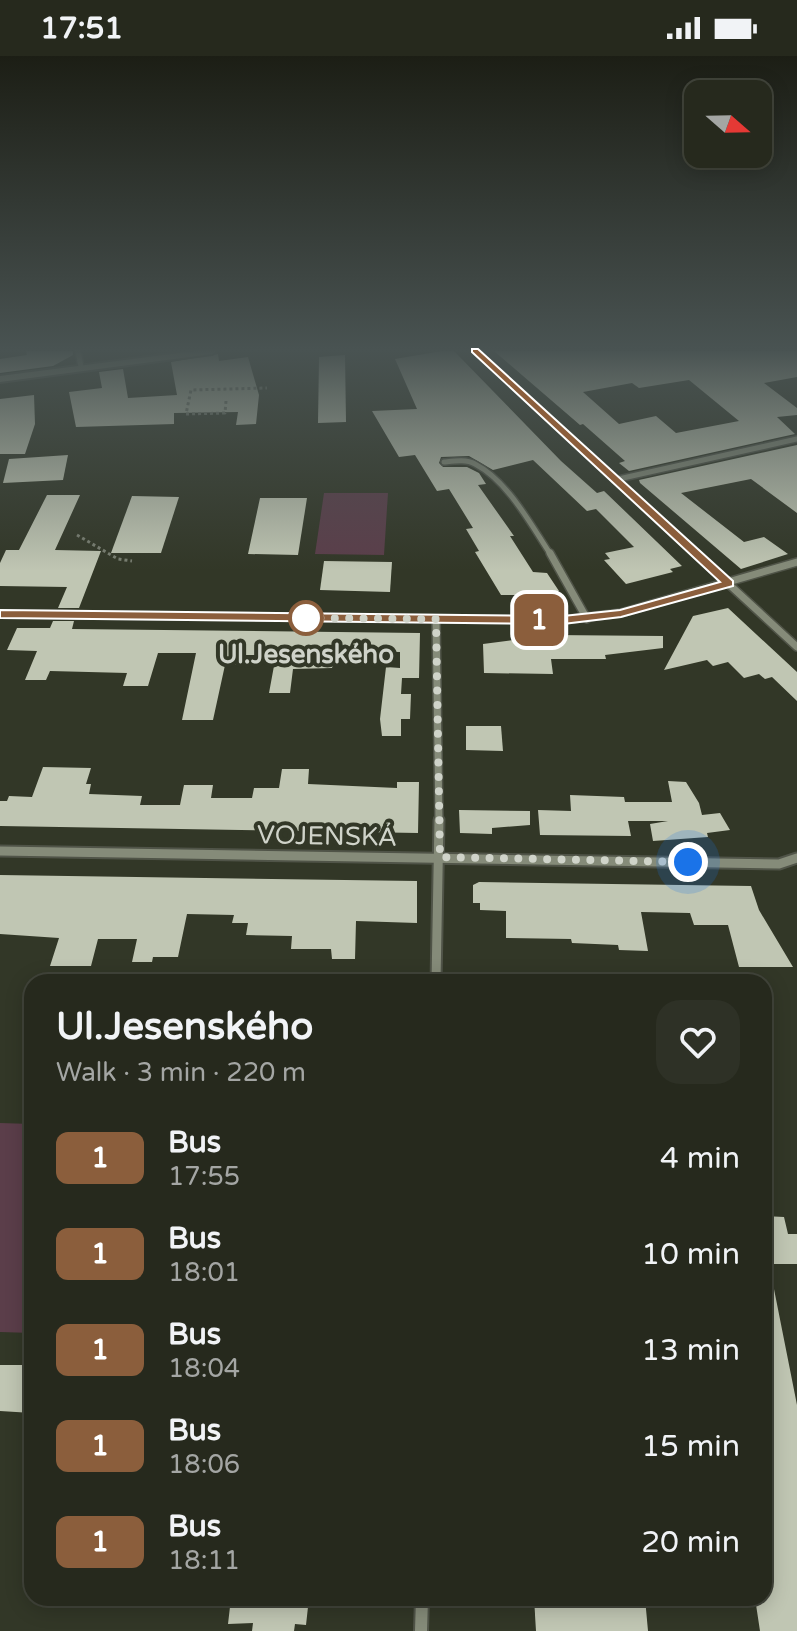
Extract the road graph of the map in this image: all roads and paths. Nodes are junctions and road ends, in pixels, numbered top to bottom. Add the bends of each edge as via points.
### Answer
1 (554, 424) edge
2 (797, 439) edge
3 (444, 462) dead end
4 (614, 480) junction
5 (77, 535) dead end
6 (132, 561) dead end
7 (797, 562) edge
8 (729, 583) junction
9 (0, 614) edge
10 (436, 619) junction
11 (587, 619) junction
12 (797, 647) edge
13 (0, 851) edge
14 (440, 857) junction
15 (797, 858) edge
16 (436, 974) edge
17 (422, 1606) edge
18 (421, 1631) edge

1 - 4 street
2 - 4 street
3 - 11 street via 474,464 498,481
4 - 8 street
5 - 6 path via 118,559
7 - 8 street
8 - 11 street
8 - 12 street
9 - 10 street
10 - 11 street
10 - 14 street
13 - 14 street, VOJENSKÁ
14 - 15 street, VOJENSKÁ via 779,864
14 - 16 street
17 - 18 street

